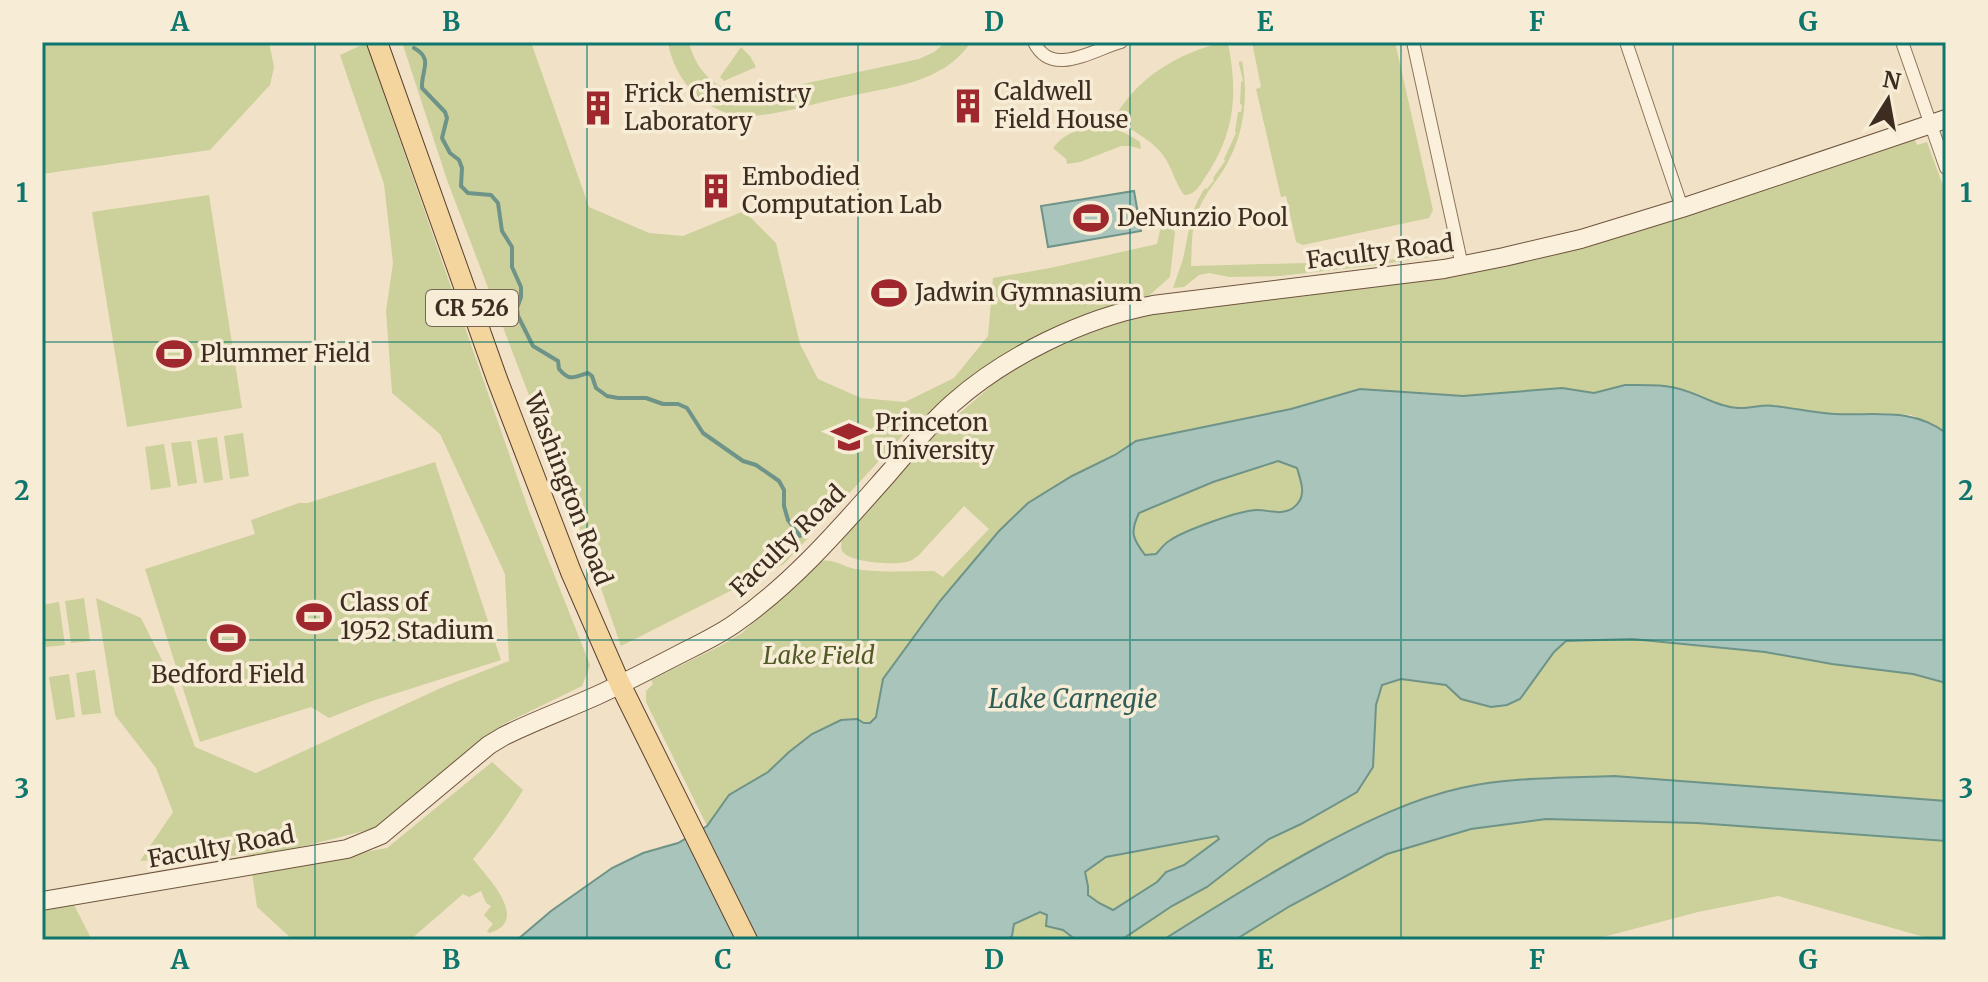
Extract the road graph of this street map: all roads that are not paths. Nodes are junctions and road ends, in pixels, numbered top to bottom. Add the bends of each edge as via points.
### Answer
1 (377, 42) edge
2 (1034, 42) edge
3 (1121, 42) edge
4 (1413, 42) edge
5 (1626, 42) edge
6 (1902, 42) edge
7 (1938, 122) edge
8 (1946, 168) edge
9 (1682, 208) junction
10 (1462, 266) junction
11 (620, 684) junction
12 (42, 901) edge
13 (747, 940) edge

1 - 11 main road, Washington Road / CR 526 via 497,379
2 - 3 street via 1054,60 1077,58
4 - 10 street
5 - 9 street
6 - 7 street
7 - 8 street
7 - 9 street, Faculty Road
9 - 10 street, Faculty Road via 1581,239
10 - 11 street, Faculty Road via 1137,308 1033,349 985,378 941,414 824,546 763,602 714,637
11 - 12 street, Faculty Road via 489,745 391,827 364,843
11 - 13 main road, Washington Road / CR 526

